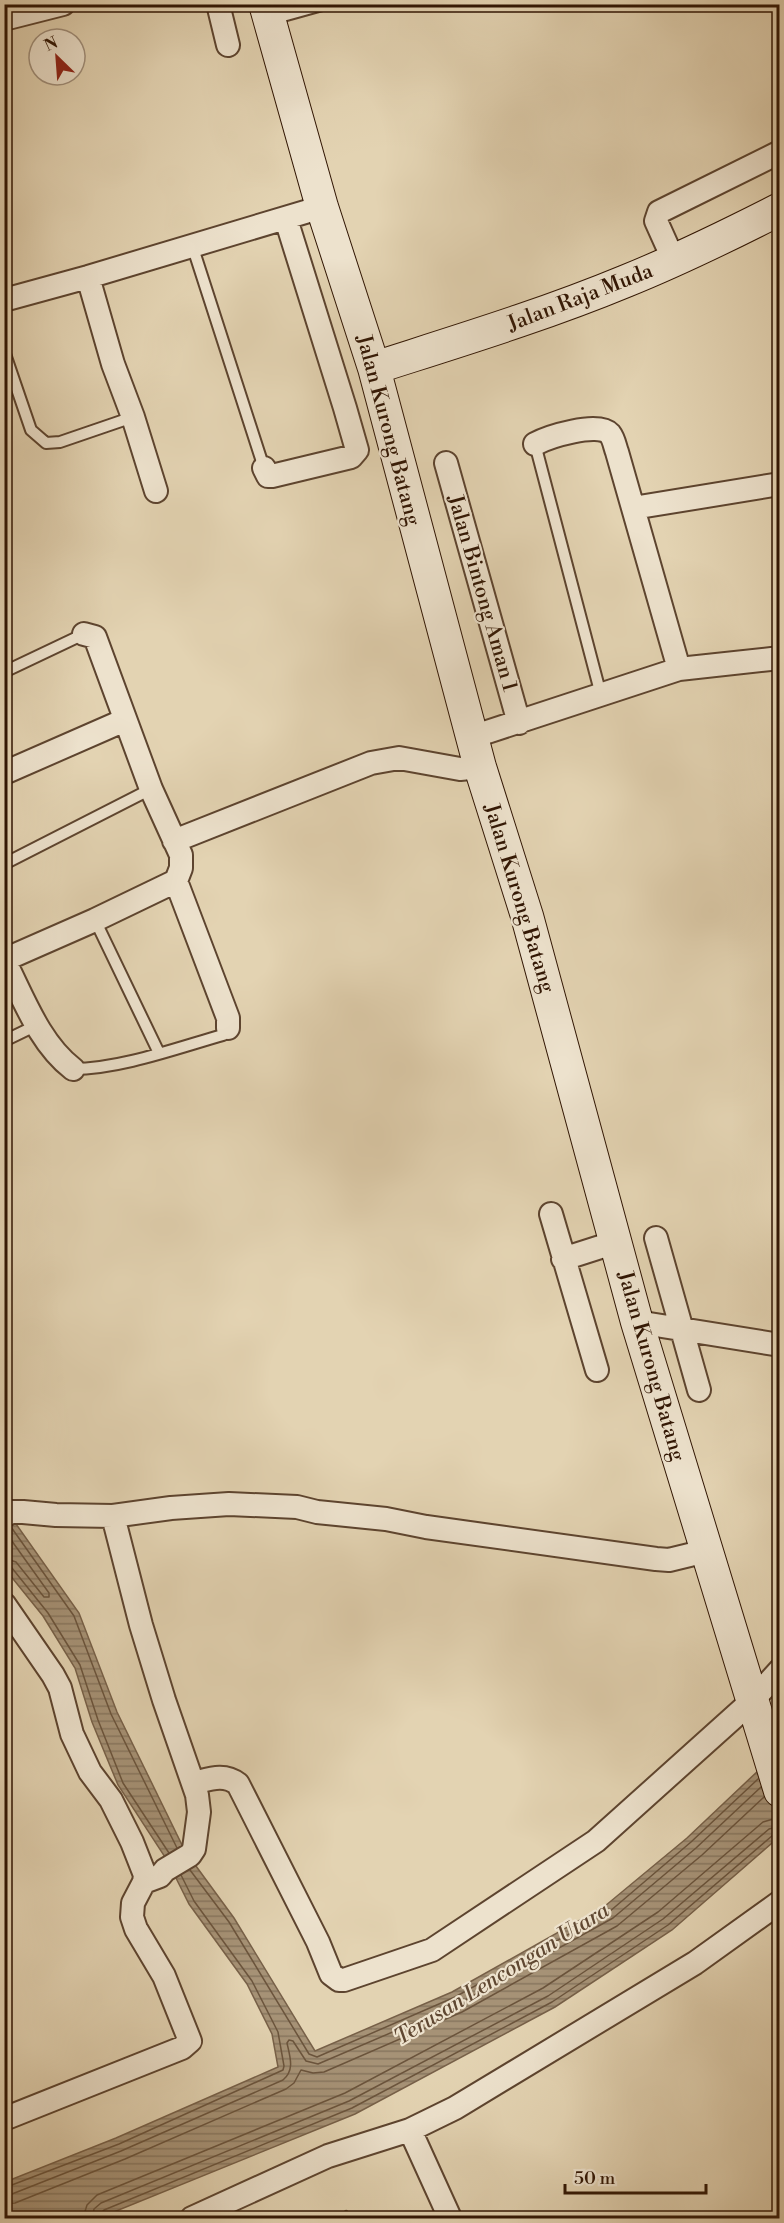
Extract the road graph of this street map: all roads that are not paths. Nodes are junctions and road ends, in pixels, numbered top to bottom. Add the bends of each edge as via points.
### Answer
1 (63, 4) edge
2 (218, 4) edge
3 (326, 4) edge
4 (267, 12) edge
5 (4, 19) edge
6 (228, 45) dead end
7 (780, 152) edge
8 (322, 207) junction
9 (780, 209) edge
10 (286, 219) junction
11 (192, 245) junction
12 (674, 261) junction
13 (88, 277) junction
14 (4, 300) edge
15 (4, 351) edge
16 (374, 368) junction
17 (133, 417) junction
18 (535, 444) joint
19 (447, 463) dead end
20 (264, 468) joint
21 (780, 484) edge
22 (156, 491) dead end
23 (633, 508) junction
24 (84, 634) joint
25 (780, 657) edge
26 (679, 669) junction
27 (4, 672) edge
28 (601, 695) junction
29 (125, 720) junction
30 (519, 723) junction
31 (472, 737) junction
32 (480, 767) junction
33 (4, 773) edge
34 (151, 789) junction
35 (174, 841) junction
36 (4, 864) edge
37 (176, 881) junction
38 (95, 920) junction
39 (4, 960) edge
40 (37, 1025) junction
41 (228, 1028) joint
42 (4, 1041) edge
43 (159, 1053) junction
44 (73, 1068) joint
45 (551, 1214) dead end
46 (656, 1238) dead end
47 (616, 1242) junction
48 (563, 1259) junction
49 (638, 1322) junction
50 (682, 1330) junction
51 (780, 1345) edge
52 (597, 1370) dead end
53 (699, 1390) dead end
54 (8, 1514) edge
55 (113, 1516) junction
56 (706, 1551) junction
57 (4, 1604) edge
58 (780, 1670) edge
59 (755, 1707) junction
60 (194, 1783) junction
61 (780, 1791) edge
62 (144, 1882) junction
63 (780, 1902) edge
64 (4, 2119) edge
65 (410, 2130) junction
66 (192, 2218) edge
67 (450, 2218) edge

1 - 5 street
2 - 6 street
3 - 4 lane
4 - 8 street, Jalan Kurong Batang
7 - 12 street via 659,212 656,221
8 - 10 street
8 - 16 street, Jalan Kurong Batang
9 - 12 street, Jalan Raja Muda
10 - 11 street
10 - 20 street via 357,450 351,457 272,476
11 - 13 street
11 - 20 lane
12 - 16 street, Jalan Raja Muda via 505,325
13 - 14 street
13 - 17 street
15 - 17 lane via 31,430 46,443 60,442
16 - 31 street, Jalan Kurong Batang
17 - 22 street
18 - 23 street via 547,437 588,430 609,433
18 - 28 lane
19 - 30 street, Jalan Bintong Aman 1
21 - 23 street
23 - 26 street
24 - 27 lane
24 - 29 street via 95,637
25 - 26 street
26 - 28 street
28 - 30 street
29 - 33 street
29 - 34 street
30 - 31 street
31 - 32 street, Jalan Kurong Batang
32 - 35 street via 450,768 399,759 371,763
32 - 47 street, Jalan Kurong Batang via 527,916
34 - 35 street
34 - 36 lane
35 - 37 street via 181,868
37 - 38 street
37 - 41 street via 228,1018
38 - 39 street
38 - 43 lane
39 - 40 street
40 - 42 lane
40 - 44 street via 61,1060
41 - 43 lane via 223,1035
43 - 44 lane via 96,1068
45 - 48 street
46 - 50 street
47 - 48 street
47 - 49 street, Jalan Kurong Batang
48 - 52 street
49 - 50 street
49 - 56 street, Jalan Kurong Batang
50 - 51 street
50 - 53 street
54 - 55 street
55 - 56 street via 229,1504 297,1507 656,1559 669,1560
55 - 60 street via 141,1625
56 - 59 street, Jalan Kurong Batang
57 - 62 street via 60,1688 72,1734 90,1772 123,1823 144,1871
58 - 59 street
59 - 60 street via 596,1841 432,1950 344,1980 331,1974 238,1784 224,1776
59 - 61 street, Jalan Kurong Batang
60 - 62 street via 199,1812 194,1849 160,1876
62 - 64 street via 133,1903 132,1917 164,1976 190,2041 182,2048
63 - 65 street via 695,1963 455,2108
65 - 66 street via 328,2156
65 - 67 street

